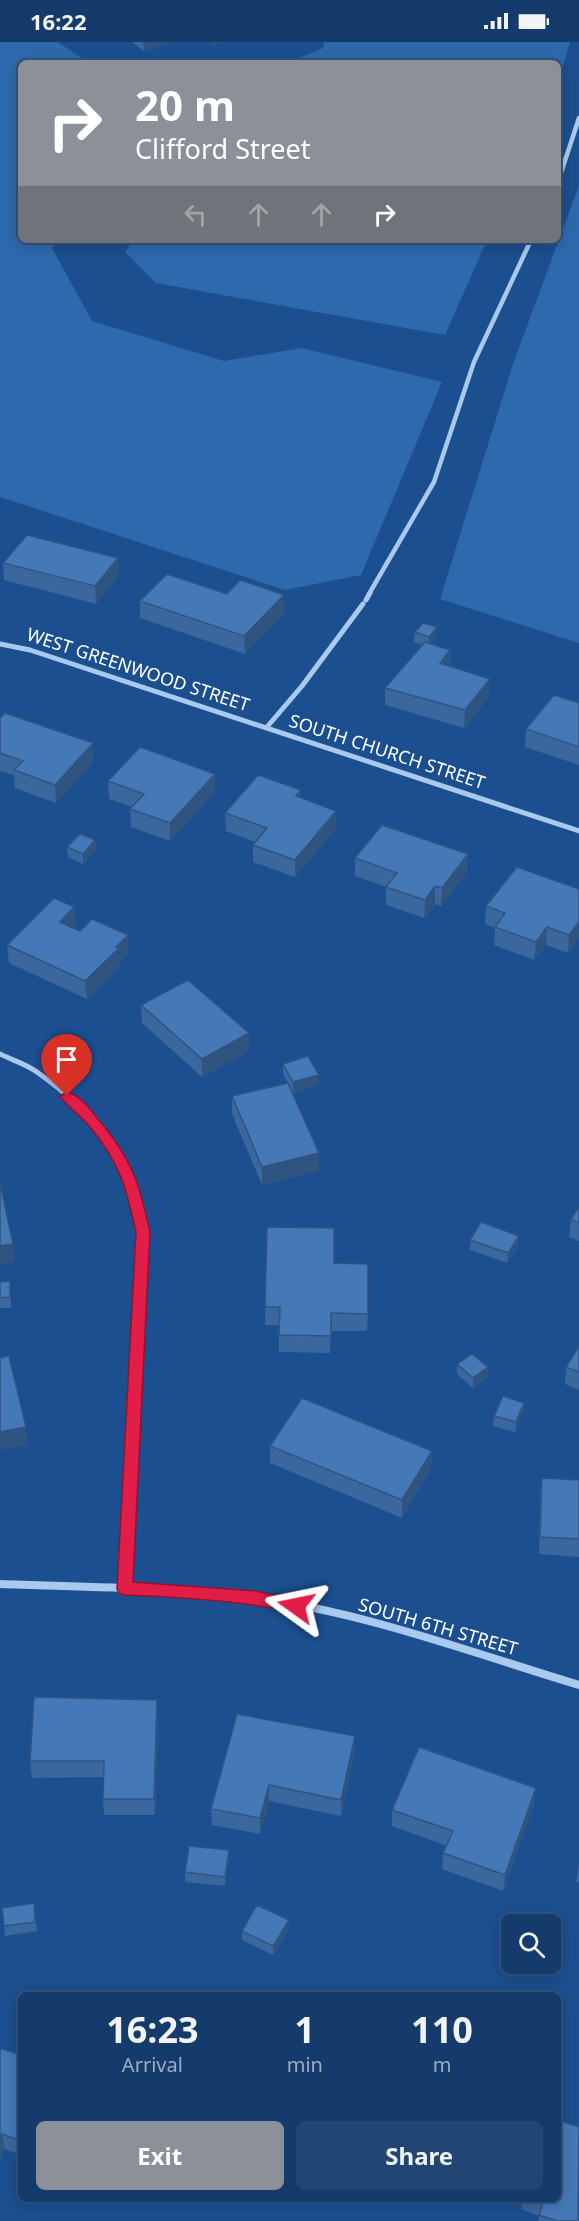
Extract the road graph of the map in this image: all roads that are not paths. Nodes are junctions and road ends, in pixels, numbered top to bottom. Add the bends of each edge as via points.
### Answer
1 (579, 118) edge
2 (561, 173) edge
3 (530, 243) edge
4 (0, 644) edge
5 (267, 727) junction
6 (579, 831) edge
7 (0, 1054) edge
8 (0, 1584) edge
9 (124, 1589) junction
10 (579, 1685) edge

1 - 2 street
3 - 5 street, SOUTH CHURCH STREET via 474,362 434,482 365,602
4 - 5 street, WEST GREENWOOD STREET via 30,650
5 - 6 street, SOUTH CHURCH STREET
7 - 9 street via 36,1071 82,1109 115,1148 133,1185 143,1232
8 - 9 street, SOUTH 6TH STREET
9 - 10 street, SOUTH 6TH STREET via 256,1598 356,1618

